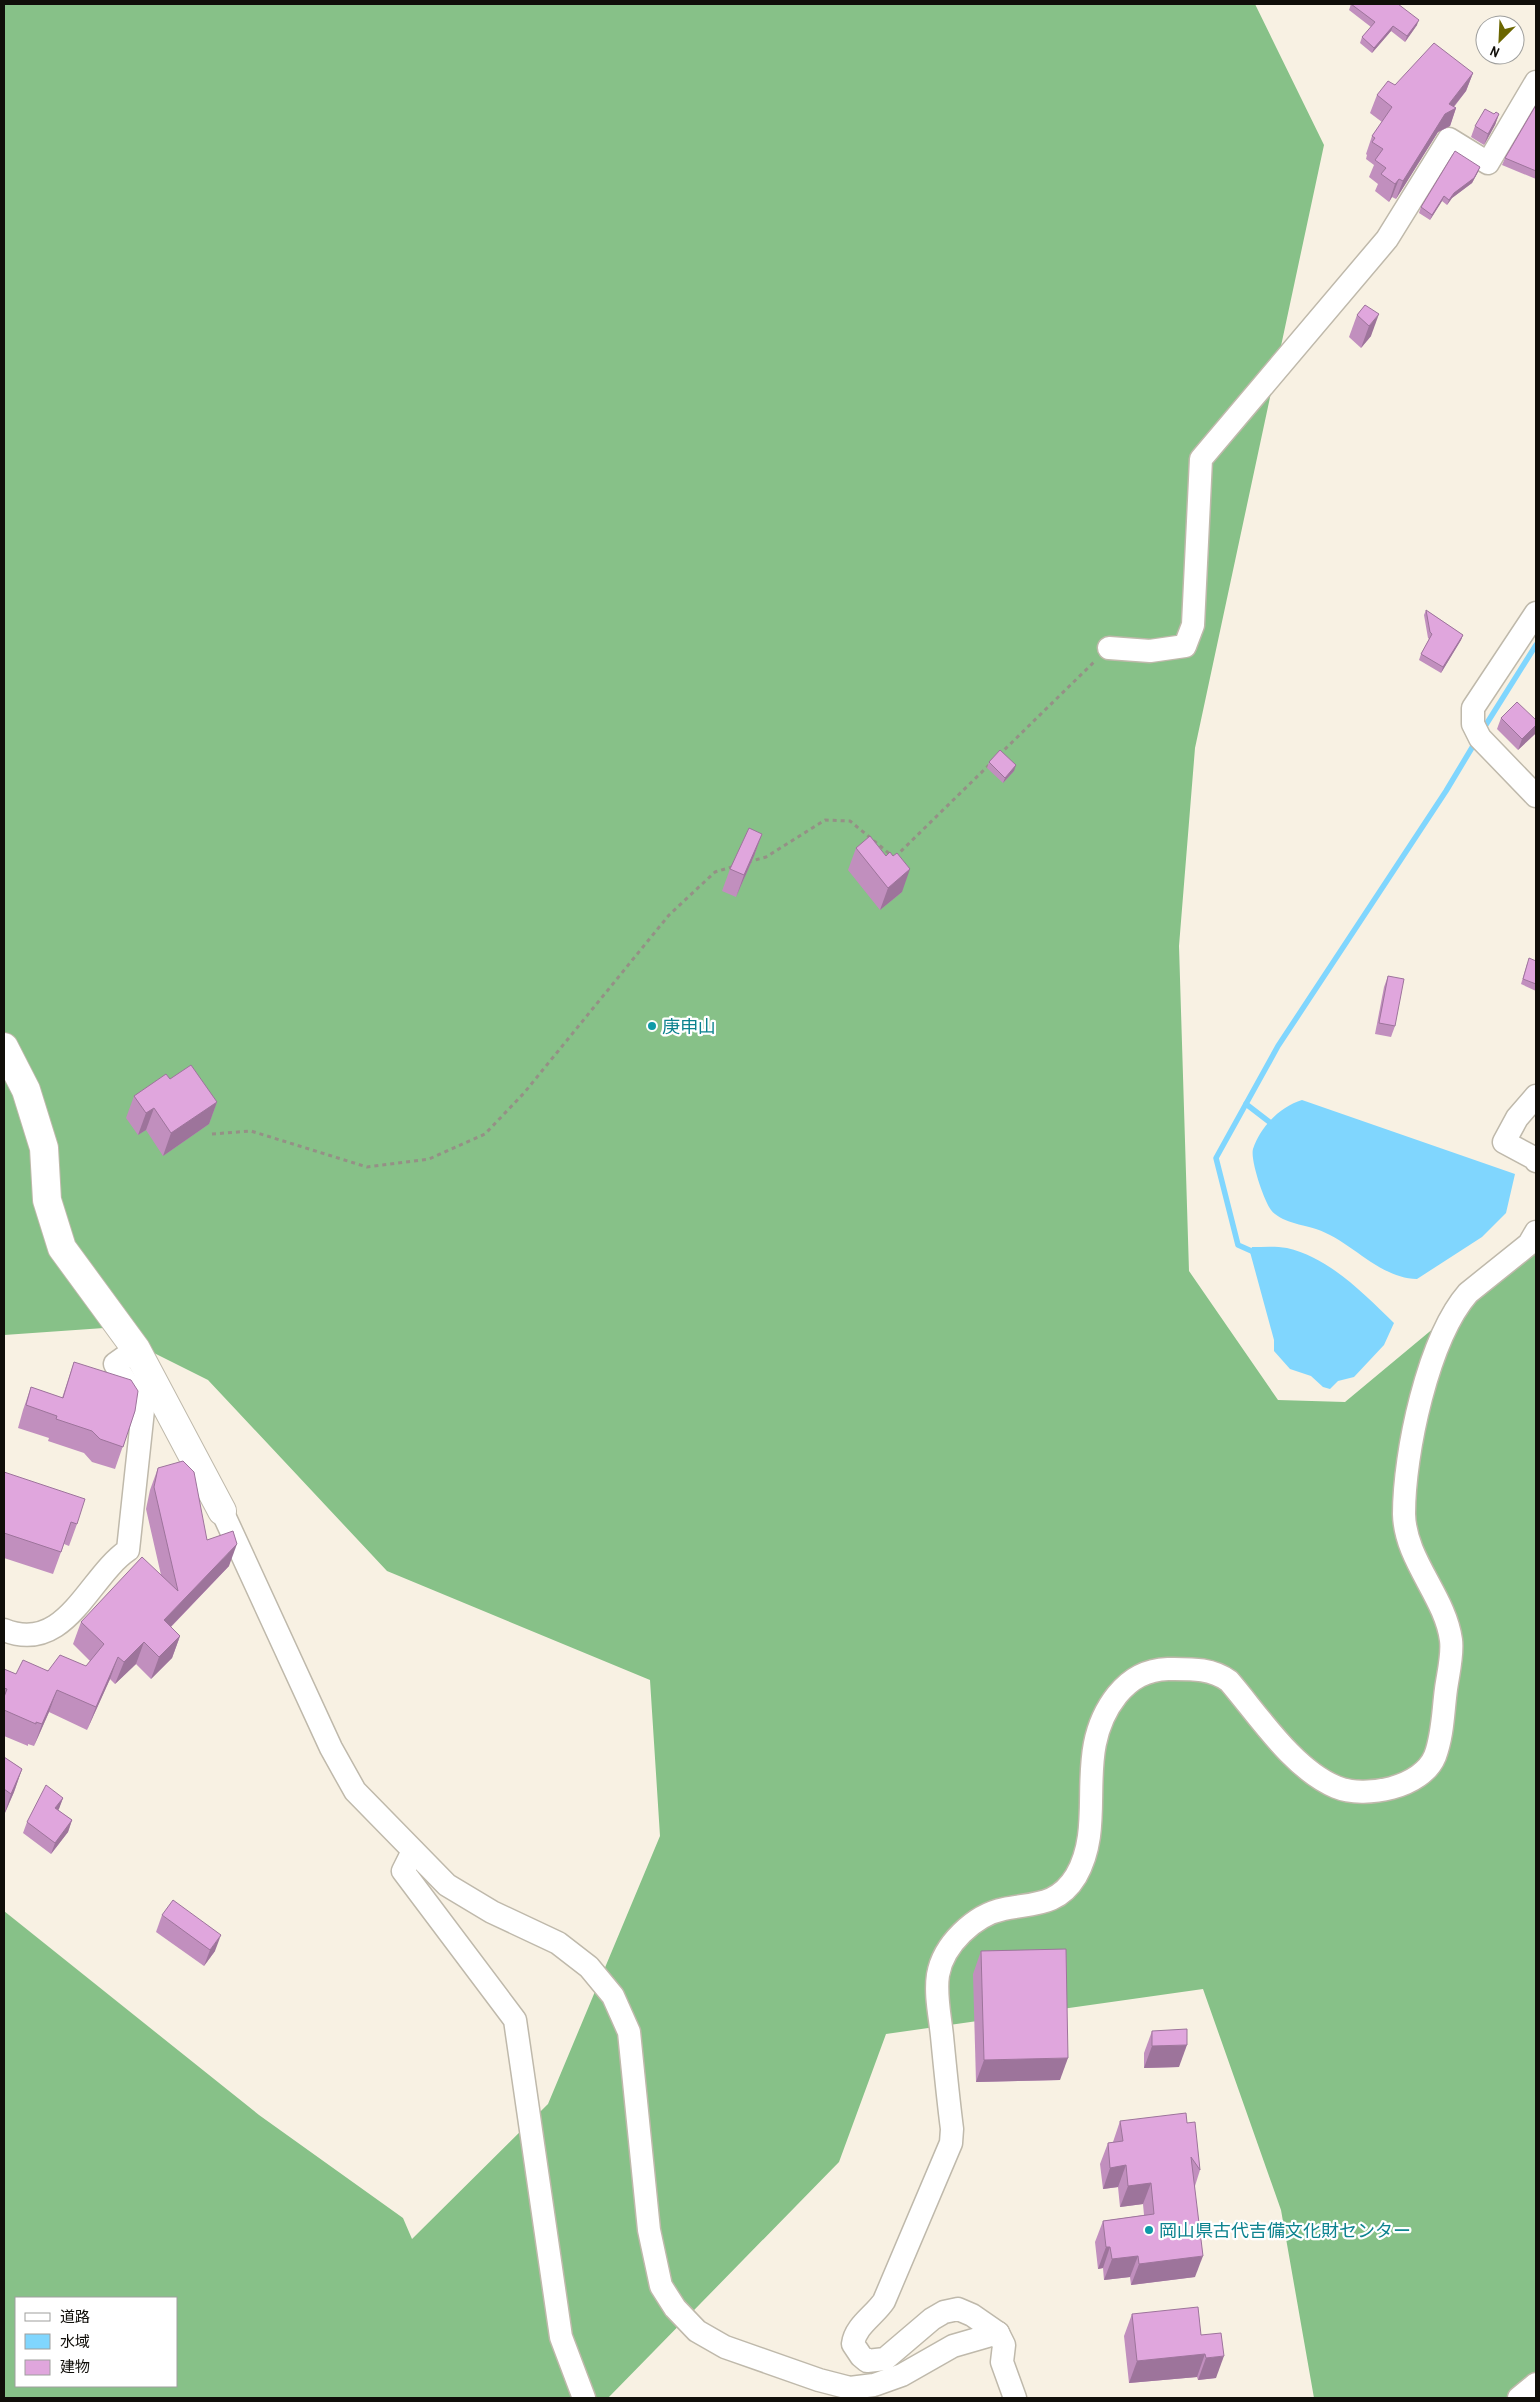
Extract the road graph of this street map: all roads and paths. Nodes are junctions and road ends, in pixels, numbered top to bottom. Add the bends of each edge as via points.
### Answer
1 (1536, 82) edge
2 (1536, 613) edge
3 (1109, 648) joint
4 (998, 756) edge
5 (991, 763) edge
6 (1536, 796) edge
7 (4, 1047) edge
8 (1536, 1096) edge
9 (212, 1134) dead end
10 (1536, 1161) edge
11 (1536, 1232) edge
12 (136, 1349) junction
13 (222, 1511) joint
14 (4, 1630) edge
15 (413, 1851) junction
16 (998, 2333) junction
17 (1536, 2384) edge
18 (584, 2398) edge
19 (1015, 2398) edge
20 (1519, 2398) edge

1 - 3 street via 1488,163 1449,139 1387,239 1201,459 1193,625 1185,646 1150,651
2 - 6 street via 1473,708 1478,734
3 - 4 path
5 - 9 path via 894,858 850,821 825,820 766,857 716,872 669,915 524,1093 485,1134 428,1159 367,1167 251,1131
7 - 12 street via 26,1090 44,1148 47,1200 62,1248
8 - 10 street via 1516,1118 1504,1142
11 - 16 street via 1529,1244 1460,1302 1432,1363 1414,1426 1405,1493 1406,1535 1448,1626 1452,1642 1440,1740 1434,1758 1418,1775 1395,1788 1363,1794 1336,1787 1295,1758 1230,1682 1219,1674 1186,1669 1154,1670 1138,1676 1124,1686 1100,1721 1093,1745 1088,1837 1076,1875 1064,1891 1046,1902 1002,1909 974,1922 961,1934 944,1960 938,1974 938,1999 951,2142 884,2301 858,2331 853,2344 868,2361 885,2360 932,2318 958,2309
12 - 13 street
12 - 14 street via 115,1364 143,1410 128,1550 114,1560 91,1593 52,1630 32,1635
13 - 15 street via 331,1748 355,1790
15 - 16 street via 447,1885 492,1912 558,1943 589,1967 613,1996 629,2032 649,2230 661,2286 675,2308 697,2331 725,2347 850,2388 874,2386 902,2375 953,2346
15 - 18 street via 403,1871 516,2020 561,2337
16 - 19 street via 1004,2345 1002,2362
17 - 20 street

